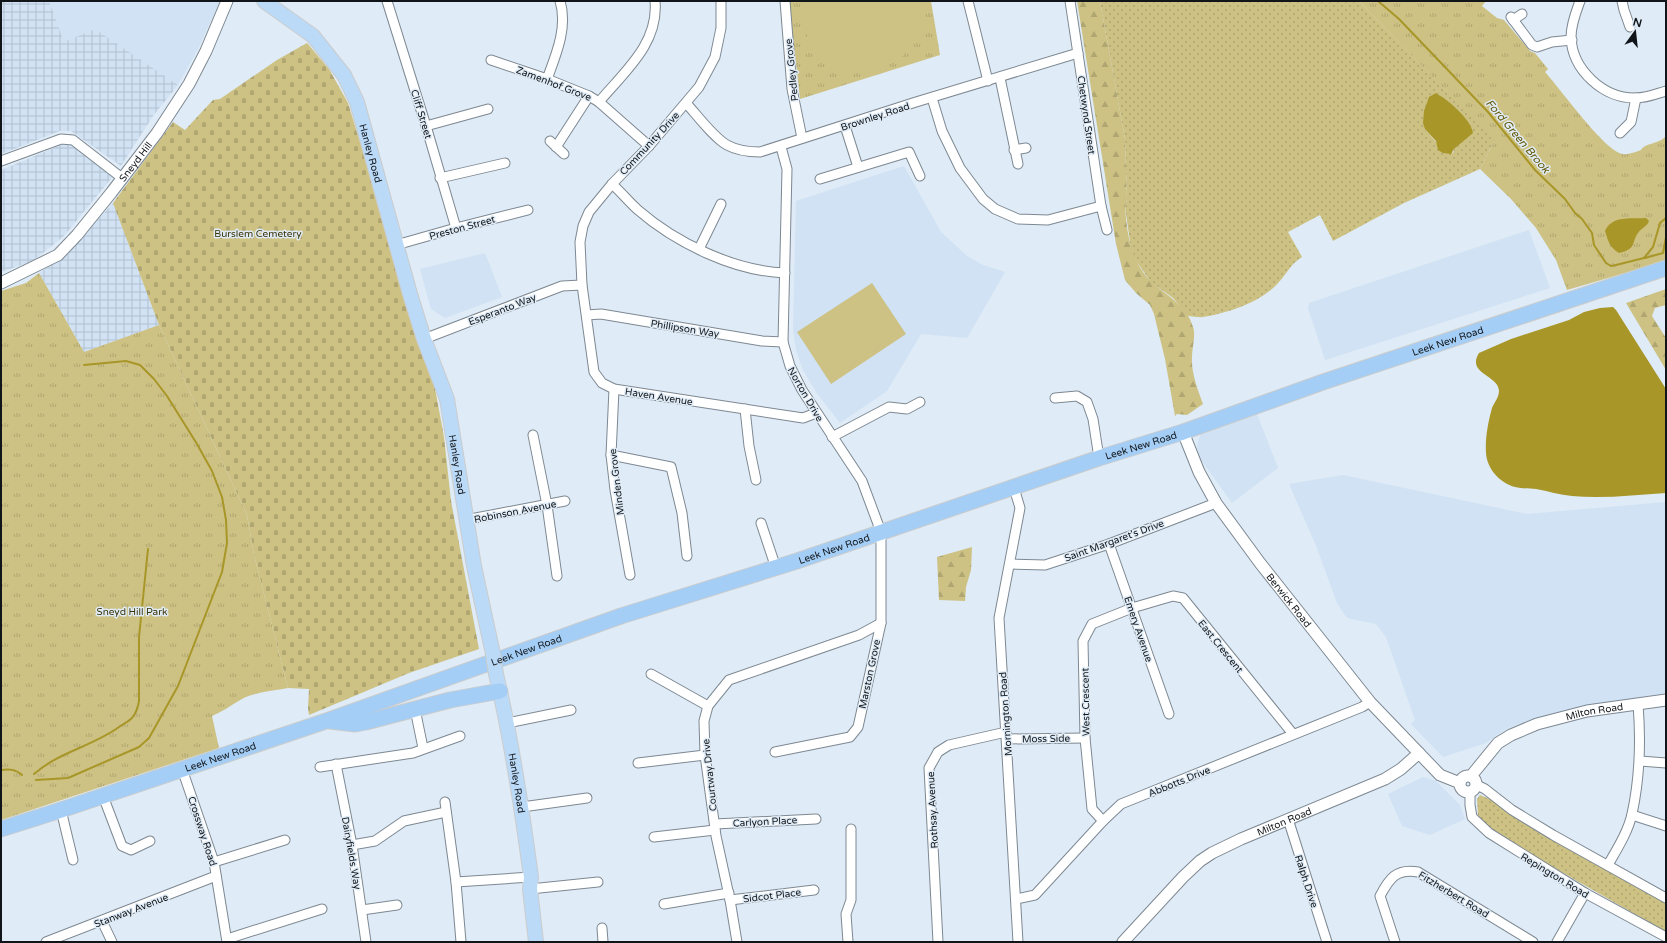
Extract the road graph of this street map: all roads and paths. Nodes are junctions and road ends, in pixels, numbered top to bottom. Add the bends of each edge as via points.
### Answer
1 (227, 1) edge
2 (264, 1) edge
3 (273, 1) edge
4 (387, 1) edge
5 (560, 1) edge
6 (655, 1) edge
7 (721, 1) edge
8 (785, 1) edge
9 (968, 1) edge
10 (1070, 1) edge
11 (1580, 1) edge
12 (1622, 1) edge
13 (1522, 14) dead end
14 (291, 20) junction
15 (1620, 28) dead end
16 (1572, 40) junction
17 (1078, 53) junction
18 (491, 60) dead end
19 (1000, 78) junction
20 (547, 79) junction
21 (988, 81) junction
22 (1666, 91) edge
23 (589, 96) junction
24 (932, 98) junction
25 (1636, 98) junction
26 (599, 102) junction
27 (686, 103) junction
28 (488, 109) dead end
29 (426, 126) junction
30 (845, 126) junction
31 (1620, 133) dead end
32 (802, 138) junction
33 (649, 146) junction
34 (781, 147) junction
35 (1026, 148) dead end
36 (1014, 150) junction
37 (564, 154) dead end
38 (1, 160) edge
39 (505, 163) dead end
40 (1018, 164) dead end
41 (858, 167) junction
42 (920, 176) dead end
43 (122, 178) junction
44 (440, 178) junction
45 (820, 179) dead end
46 (612, 184) junction
47 (721, 204) dead end
48 (1101, 206) junction
49 (528, 210) dead end
50 (456, 228) junction
51 (1106, 230) dead end
52 (396, 244) junction
53 (699, 248) junction
54 (1666, 268) edge
55 (785, 273) junction
56 (1, 282) edge
57 (582, 285) junction
58 (587, 315) junction
59 (424, 339) junction
60 (783, 342) junction
61 (614, 389) junction
62 (1055, 398) dead end
63 (920, 402) dead end
64 (745, 410) junction
65 (816, 413) junction
66 (1183, 432) junction
67 (533, 435) dead end
68 (832, 437) junction
69 (611, 455) junction
70 (1099, 458) junction
71 (756, 480) dead end
72 (1014, 488) junction
73 (566, 501) dead end
74 (1216, 503) junction
75 (547, 505) junction
76 (465, 520) junction
77 (761, 523) dead end
78 (881, 532) junction
79 (1109, 544) junction
80 (687, 556) dead end
81 (1010, 564) junction
82 (776, 568) junction
83 (630, 575) dead end
84 (557, 576) dead end
85 (1132, 608) junction
86 (614, 618) junction
87 (881, 622) junction
88 (493, 652) junction
89 (651, 674) dead end
90 (500, 691) junction
91 (1666, 700) edge
92 (1370, 702) junction
93 (1638, 704) junction
94 (708, 706) junction
95 (415, 709) junction
96 (571, 710) dead end
97 (1169, 714) dead end
98 (329, 720) junction
99 (507, 723) junction
100 (1293, 734) junction
101 (460, 736) dead end
102 (1007, 736) junction
103 (1085, 738) junction
104 (423, 748) junction
105 (775, 752) dead end
106 (1419, 753) junction
107 (705, 755) junction
108 (1640, 761) junction
109 (638, 763) dead end
110 (1666, 763) edge
111 (336, 764) junction
112 (320, 767) dead end
113 (182, 769) junction
114 (1472, 784) junction
115 (103, 796) junction
116 (587, 798) dead end
117 (445, 802) dead end
118 (522, 807) junction
119 (61, 810) junction
120 (446, 812) junction
121 (1632, 815) junction
122 (816, 819) dead end
123 (1288, 819) junction
124 (1103, 821) junction
125 (1666, 826) edge
126 (715, 827) junction
127 (1, 829) edge
128 (851, 829) dead end
129 (654, 837) dead end
130 (285, 840) dead end
131 (150, 841) dead end
132 (352, 845) junction
133 (73, 860) dead end
134 (214, 862) junction
135 (1608, 865) junction
136 (216, 876) junction
137 (456, 882) junction
138 (598, 882) dead end
139 (531, 883) junction
140 (814, 890) dead end
141 (1585, 893) junction
142 (730, 897) junction
143 (1666, 898) edge
144 (1016, 899) junction
145 (664, 904) dead end
146 (397, 905) dead end
147 (322, 909) dead end
148 (362, 910) junction
149 (102, 921) junction
150 (602, 928) dead end
151 (1666, 937) edge
152 (1018, 939) edge
153 (227, 940) edge
154 (47, 942) edge
155 (112, 942) edge
156 (366, 942) edge
157 (462, 942) edge
158 (536, 942) edge
159 (603, 942) edge
160 (737, 942) edge
161 (848, 942) edge
162 (938, 942) edge
163 (1010, 942) edge
164 (1123, 942) edge
165 (1327, 942) edge
166 (1395, 942) edge
167 (1533, 942) edge
168 (1557, 942) edge

1 - 43 street, Sneyd Hill via 189,84 158,133
2 - 14 main road, Hanley Road
3 - 14 main road, Hanley Road
4 - 29 street, Cliff Street
5 - 20 street via 563,10 560,43
6 - 26 street via 653,24 644,49
7 - 27 street, Community Drive via 721,28 715,57 699,88
8 - 32 street, Pedley Grove via 792,89
9 - 21 street
10 - 17 street, Chetwynd Street
11 - 16 street via 1575,15
12 - 15 street via 1629,24
13 - 16 street via 1512,18 1532,45 1537,47
14 - 52 main road, Hanley Road via 313,36 344,75 356,102
16 - 25 street via 1578,63 1598,86 1621,96
17 - 19 street, Brownley Road
17 - 48 street, Chetwynd Street
18 - 20 street, Zamenhof Grove
19 - 21 street, Brownley Road
19 - 36 street
20 - 23 street, Zamenhof Grove
21 - 24 street, Brownley Road
22 - 25 street
23 - 26 street, Zamenhof Grove
23 - 37 street via 553,144
24 - 30 street, Brownley Road
24 - 48 street via 942,131 960,168 983,199 995,209 1018,218 1048,220
25 - 31 street via 1632,122
26 - 33 street, Zamenhof Grove
27 - 33 street, Community Drive
27 - 34 street, Brownley Road via 726,145 744,151 760,152
28 - 29 street
29 - 44 street, Cliff Street
30 - 32 street, Brownley Road
30 - 41 street
32 - 34 street, Brownley Road
33 - 46 street, Community Drive
34 - 55 street, Norton Drive via 787,169
35 - 36 street
36 - 40 street
38 - 43 street via 61,139 73,140
39 - 44 street
41 - 42 street via 909,152
41 - 45 street
43 - 56 street, Sneyd Hill via 58,255
44 - 50 street, Cliff Street
46 - 53 street via 659,226
46 - 57 street, Community Drive via 589,212 583,226 580,242
47 - 53 street
48 - 51 street, Chetwynd Street
49 - 50 street, Preston Street
50 - 52 street, Preston Street
52 - 59 main road, Hanley Road
53 - 55 street via 725,261 766,272
54 - 66 highway, Leek New Road via 1322,382
55 - 60 street, Norton Drive
57 - 58 street, Haven Avenue
57 - 59 street, Esperanto Way via 562,286
58 - 60 street, Phillipson Way via 601,314 762,341
58 - 61 street, Haven Avenue via 594,372 602,383
59 - 76 main road, Hanley Road via 447,399
60 - 65 street, Norton Drive via 790,366
61 - 64 street, Haven Avenue
61 - 69 street, Minden Grove
62 - 70 street via 1077,396 1087,402 1093,419
63 - 68 street via 906,409 888,407
64 - 65 street, Haven Avenue via 803,418
64 - 71 street
65 - 68 street, Norton Drive
66 - 70 highway, Leek New Road
66 - 74 street, Berwick Road via 1199,472
67 - 75 street
68 - 78 street, Norton Drive via 862,481
69 - 80 street via 671,467 682,513
69 - 83 street, Minden Grove
70 - 72 highway, Leek New Road
72 - 78 highway, Leek New Road
72 - 81 street, Mornington Road via 1020,508
73 - 75 street, Robinson Avenue
74 - 79 street, Saint Margaret's Drive
74 - 92 street, Berwick Road
75 - 76 street, Robinson Avenue
75 - 84 street
76 - 88 main road, Hanley Road
77 - 82 street
78 - 82 highway, Leek New Road
78 - 87 street, Marston Grove
79 - 81 street, Saint Margaret's Drive via 1045,565
79 - 85 street, Emery Avenue
81 - 102 street, Mornington Road via 999,618
82 - 86 highway, Leek New Road
85 - 97 street, Emery Avenue
85 - 100 street, East Crescent via 1173,596 1183,598
85 - 103 street, West Crescent via 1092,624 1083,641
86 - 88 highway via 601,615
86 - 98 highway, Leek New Road
87 - 94 street, Courtway Drive via 859,634 729,680
87 - 105 street, Marston Grove via 858,727 850,737
88 - 90 main road, Hanley Road, bridge
89 - 94 street
90 - 95 highway
90 - 99 main road, Hanley Road
91 - 93 street, Milton Road
92 - 100 street, Abbotts Drive
92 - 106 street, Berwick Road
93 - 108 street
93 - 114 street, Milton Road via 1587,712 1537,724 1511,736 1498,743
94 - 107 street, Courtway Drive via 704,721
95 - 98 highway via 355,724
95 - 104 street
96 - 99 street
98 - 113 highway, Leek New Road
99 - 118 main road, Hanley Road
100 - 124 street, Abbotts Drive via 1121,804
101 - 104 street
102 - 103 street, Moss Side
102 - 144 street, Mornington Road
102 - 162 street, Rothsay Avenue via 949,745 938,752 929,768
103 - 124 street, West Crescent via 1092,809
104 - 111 street via 413,753
106 - 114 street, Milton Road via 1440,775 1460,783 1464,777
106 - 123 street, Milton Road via 1385,779
107 - 109 street
107 - 126 street, Courtway Drive
108 - 110 street
108 - 121 street
111 - 112 street
111 - 132 street, Dairyfields Way
113 - 115 highway, Leek New Road
113 - 134 street, Crossway Road
114 - 135 street via 1485,789 1512,810 1553,835
114 - 141 street, Repington Road via 1470,811 1477,822 1504,843
115 - 119 highway, Leek New Road
115 - 131 street via 122,846 131,850
116 - 118 street
117 - 120 street
118 - 139 main road, Hanley Road
119 - 127 highway, Leek New Road
119 - 133 street
120 - 132 street via 404,821 375,841
120 - 137 street
121 - 125 street
121 - 135 street via 1620,845
122 - 126 street, Carlyon Place
123 - 164 street, Milton Road via 1241,839 1200,861
123 - 165 street, Ralph Drive
124 - 144 street, Abbotts Drive via 1035,895
126 - 129 street, Carlyon Place
126 - 142 street, Courtway Drive
128 - 161 street via 850,900 846,914
130 - 134 street
132 - 148 street, Dairyfields Way
134 - 136 street, Crossway Road
135 - 143 street
136 - 149 street, Stanway Avenue
136 - 153 street, Crossway Road
137 - 139 street
137 - 157 street
138 - 139 street
139 - 158 main road, Hanley Road
140 - 142 street, Sidcot Place
141 - 151 street, Repington Road
141 - 168 street
142 - 145 street, Sidcot Place
142 - 160 street, Courtway Drive
144 - 152 street, Mornington Road
146 - 148 street
147 - 153 street
148 - 156 street, Dairyfields Way
149 - 154 street, Stanway Avenue
149 - 155 street
150 - 159 street
152 - 163 street
166 - 167 street, Fitzherbert Road via 1380,896 1389,879 1402,871 1418,872

